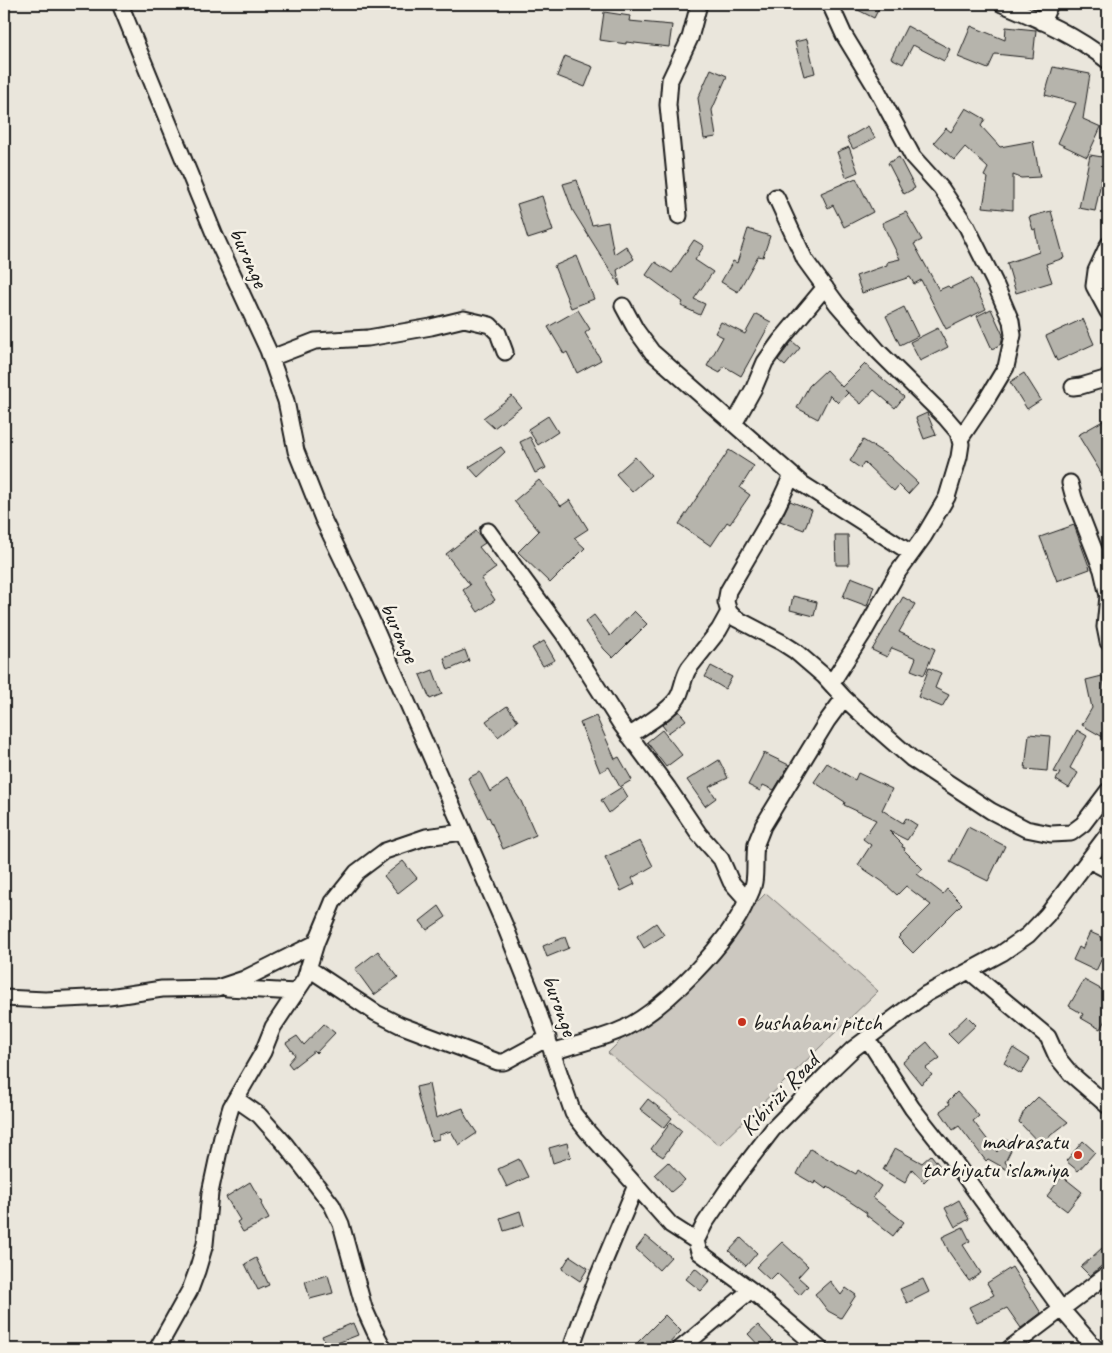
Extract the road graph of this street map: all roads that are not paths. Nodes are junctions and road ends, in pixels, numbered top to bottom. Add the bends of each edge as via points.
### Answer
1 (120, 4) edge
2 (699, 4) edge
3 (830, 4) edge
4 (1002, 4) edge
5 (1050, 4) edge
6 (1042, 22) junction
7 (1108, 61) edge
8 (776, 197) dead end
9 (679, 216) dead end
10 (1108, 245) edge
11 (825, 287) junction
12 (623, 306) dead end
13 (1108, 312) edge
14 (505, 352) dead end
15 (271, 358) junction
16 (1108, 378) edge
17 (1073, 387) dead end
18 (734, 424) junction
19 (960, 438) junction
20 (792, 475) junction
21 (1070, 483) dead end
22 (488, 531) dead end
23 (911, 553) junction
24 (1105, 566) edge
25 (729, 612) junction
26 (1108, 642) edge
27 (831, 684) junction
28 (844, 698) junction
29 (629, 736) junction
30 (1108, 790) edge
31 (463, 832) junction
32 (1108, 834) edge
33 (1090, 860) junction
34 (1108, 870) edge
35 (747, 900) junction
36 (316, 942) junction
37 (308, 968) junction
38 (969, 971) junction
39 (218, 988) junction
40 (295, 992) junction
41 (4, 998) edge
42 (867, 1038) junction
43 (550, 1045) junction
44 (236, 1098) junction
45 (1108, 1106) edge
46 (636, 1185) junction
47 (696, 1241) junction
48 (1108, 1274) edge
49 (751, 1290) junction
50 (1062, 1310) junction
51 (157, 1349) edge
52 (384, 1349) edge
53 (571, 1349) edge
54 (680, 1349) edge
55 (820, 1349) edge
56 (1009, 1349) edge
57 (1096, 1349) edge

1 - 15 street, buronge via 215,236
2 - 9 street via 690,38 670,80 668,105
3 - 19 street via 844,35 876,86 913,156 941,188 967,227 1011,321 1013,335 1006,367
4 - 6 street
5 - 6 street
6 - 7 street via 1090,47
8 - 11 street via 805,260
10 - 13 street via 1096,270 1094,286
11 - 18 street via 765,362
11 - 19 street via 878,351 946,418
12 - 18 street via 652,352
14 - 15 street via 498,333 490,325 464,319 368,338 315,340
15 - 31 street, buronge via 286,401 296,452 323,520 370,617
16 - 17 street
18 - 20 street
19 - 23 street via 959,456 947,497
20 - 23 street via 801,484
20 - 25 street via 728,591 726,602
21 - 24 street
22 - 29 street via 563,633
23 - 27 street
24 - 26 street
25 - 27 street via 795,651
25 - 29 street via 719,630 688,668 678,697
27 - 28 street
28 - 30 street via 912,759 991,811 1026,829 1071,834 1083,824
28 - 35 street via 763,826 757,842 754,882
29 - 35 street
31 - 36 street via 426,837 385,851 358,872 334,902
31 - 43 street, buronge via 536,1002
32 - 33 street, Kibirizi Road
33 - 34 street
33 - 38 street, Kibirizi Road via 1028,935
35 - 43 street via 717,947 672,995 626,1027 604,1036
36 - 37 street
36 - 39 street via 244,979
37 - 40 street via 305,979
37 - 43 street via 400,1025 498,1062
38 - 42 street, Kibirizi Road via 926,994
38 - 45 street via 1048,1037 1071,1074
39 - 40 street
39 - 41 street via 162,989 109,998
40 - 44 street
42 - 47 street, Kibirizi Road via 773,1129 734,1180
42 - 50 street via 912,1108
43 - 46 street, buronge via 573,1112
44 - 51 street via 222,1138 197,1271
44 - 52 street via 272,1129 332,1205 341,1224 364,1308
46 - 47 street, buronge via 671,1225
46 - 53 street
47 - 49 street via 699,1252
48 - 50 street
49 - 54 street
49 - 55 street
50 - 56 street
50 - 57 street

